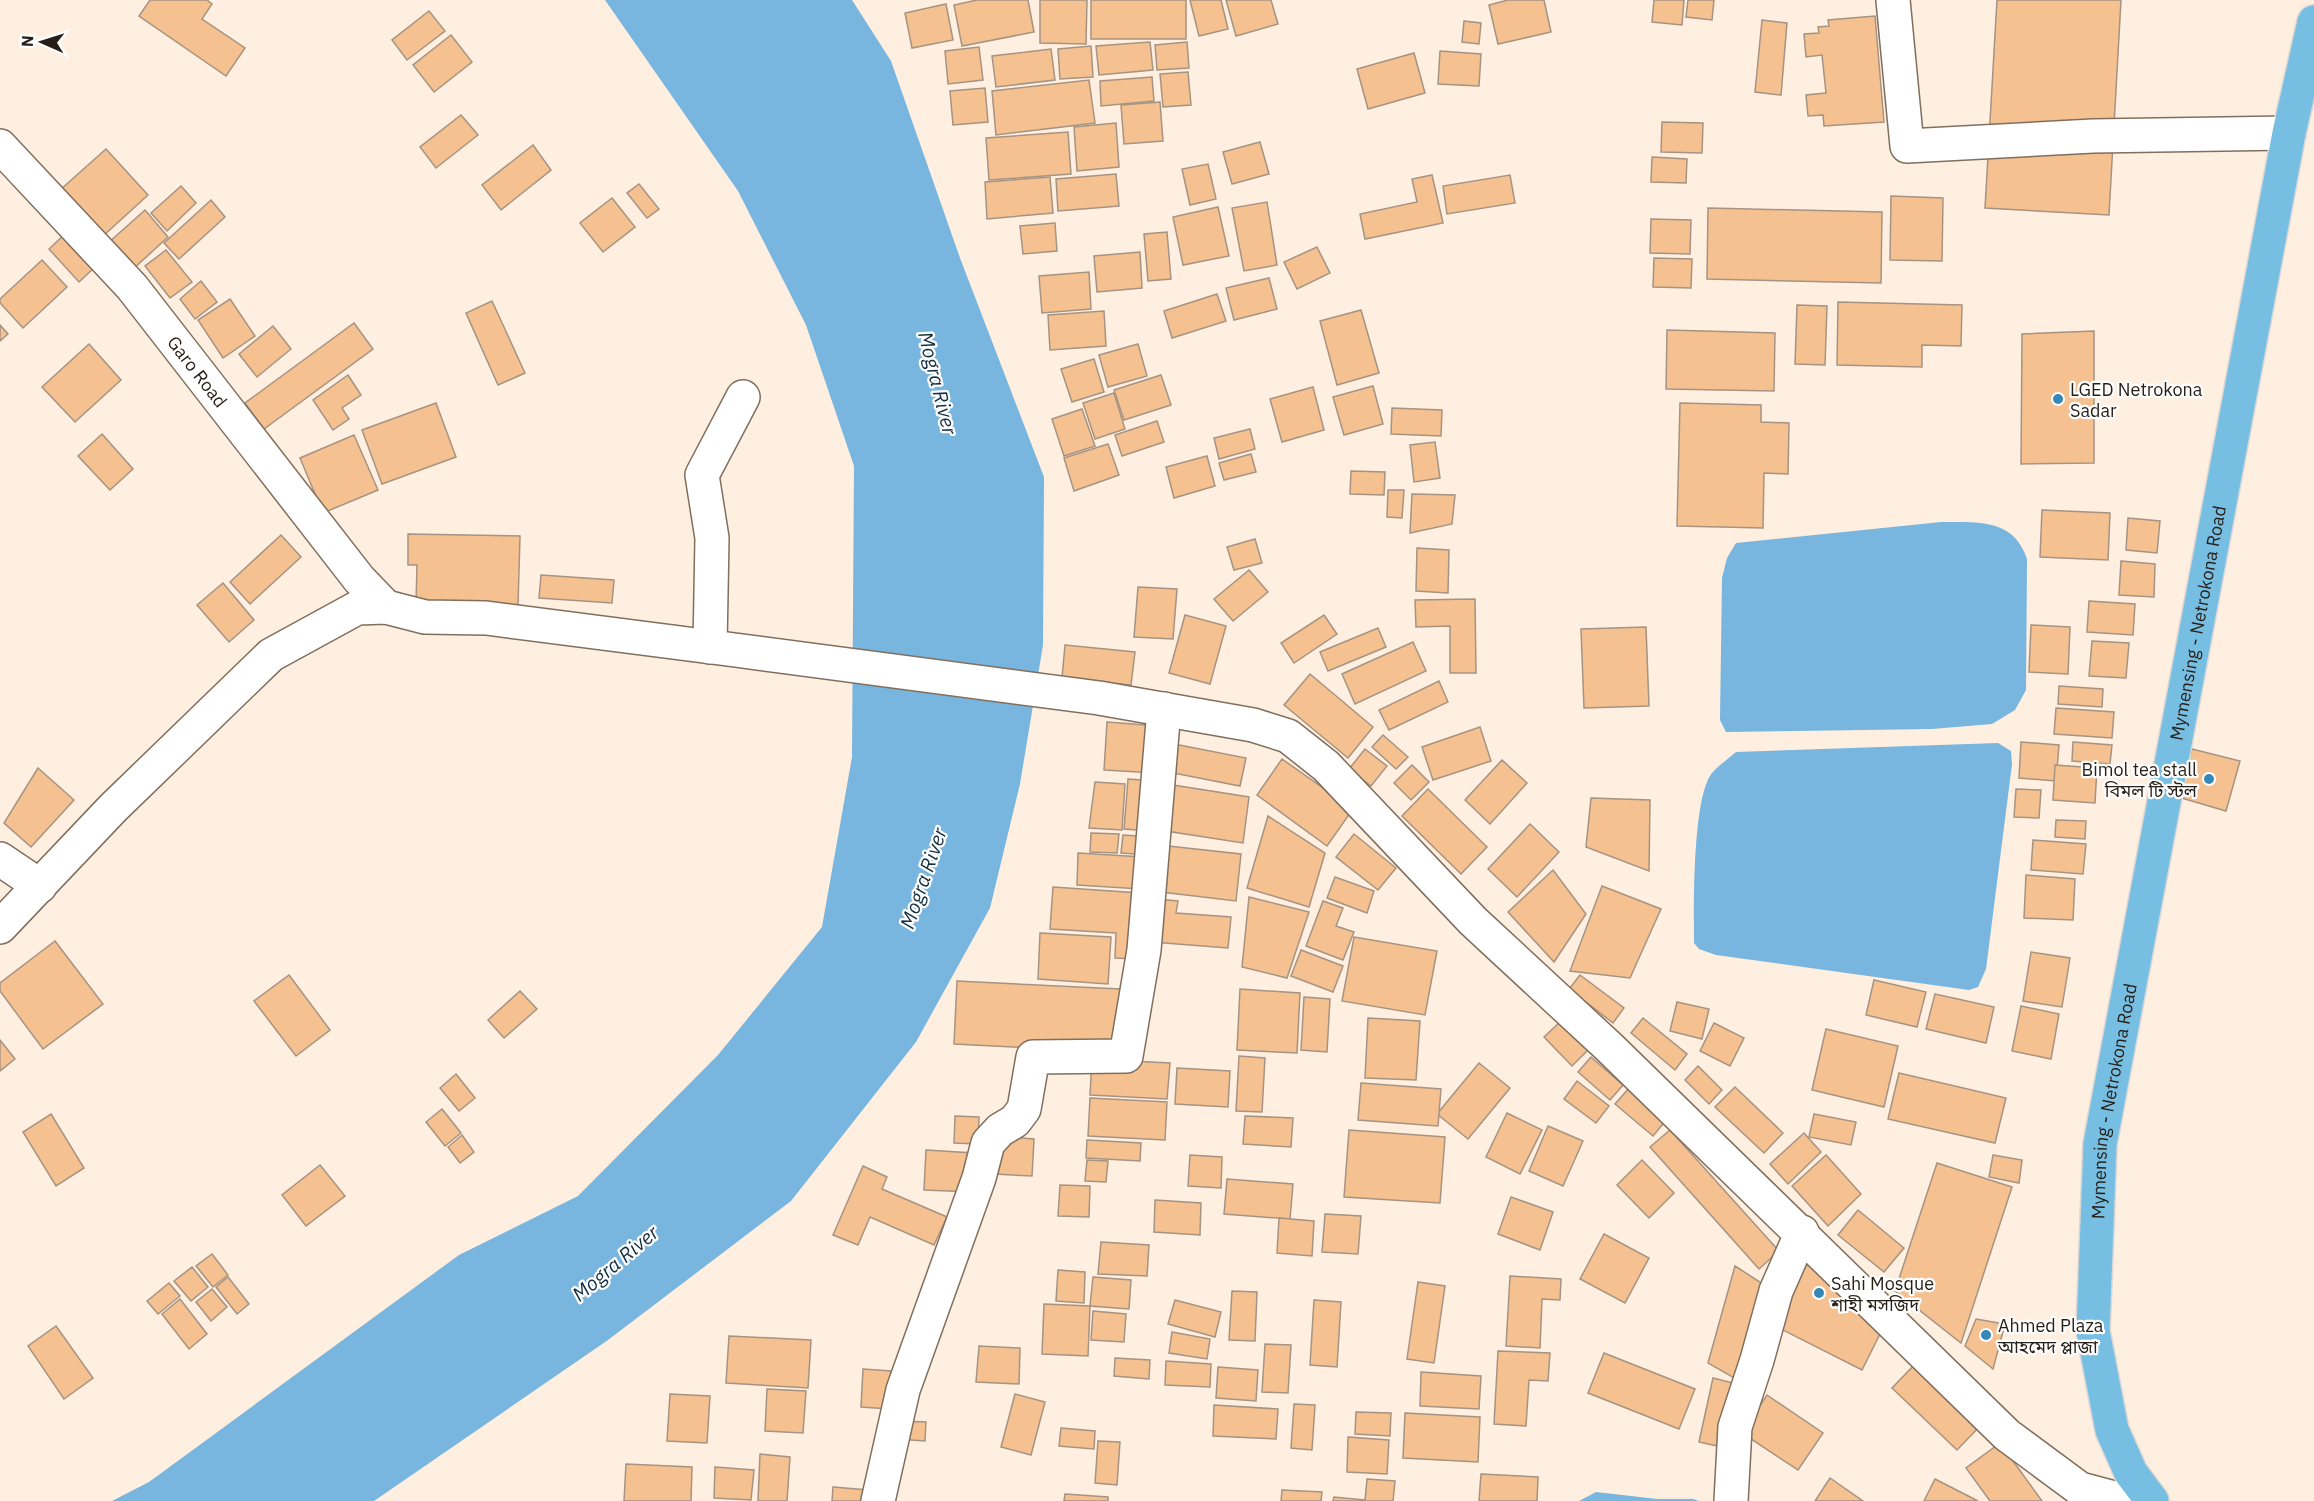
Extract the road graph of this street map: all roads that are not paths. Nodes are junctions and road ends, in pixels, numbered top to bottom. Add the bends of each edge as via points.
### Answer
1 (1893, 0) edge
2 (2314, 22) edge
3 (2289, 134) junction
4 (0, 146) edge
5 (743, 397) dead end
6 (386, 607) junction
7 (722, 649) junction
8 (1164, 709) junction
9 (0, 859) edge
10 (40, 886) junction
11 (0, 927) edge
12 (1802, 1232) junction
13 (878, 1501) edge
14 (1731, 1501) edge
15 (2125, 1501) edge
16 (2152, 1501) edge

1 - 3 street via 1907,146 2093,136
2 - 3 main road, Mymensing - Netrokona Road
3 - 16 main road, Mymensing - Netrokona Road via 2100,1144 2093,1331 2112,1430 2131,1473
4 - 6 street, Garo Road via 132,287 359,579
5 - 7 street via 702,474
6 - 7 street via 425,617 486,618
6 - 10 street via 346,612 271,655
7 - 8 street
8 - 12 street via 1253,724 1288,736 1326,766 1473,921
8 - 13 street via 1144,950 1126,1056 1033,1057 1024,1109 988,1143 903,1390
9 - 10 street
10 - 11 street
12 - 14 street via 1776,1291 1735,1427
12 - 15 street via 2007,1435 2080,1489

